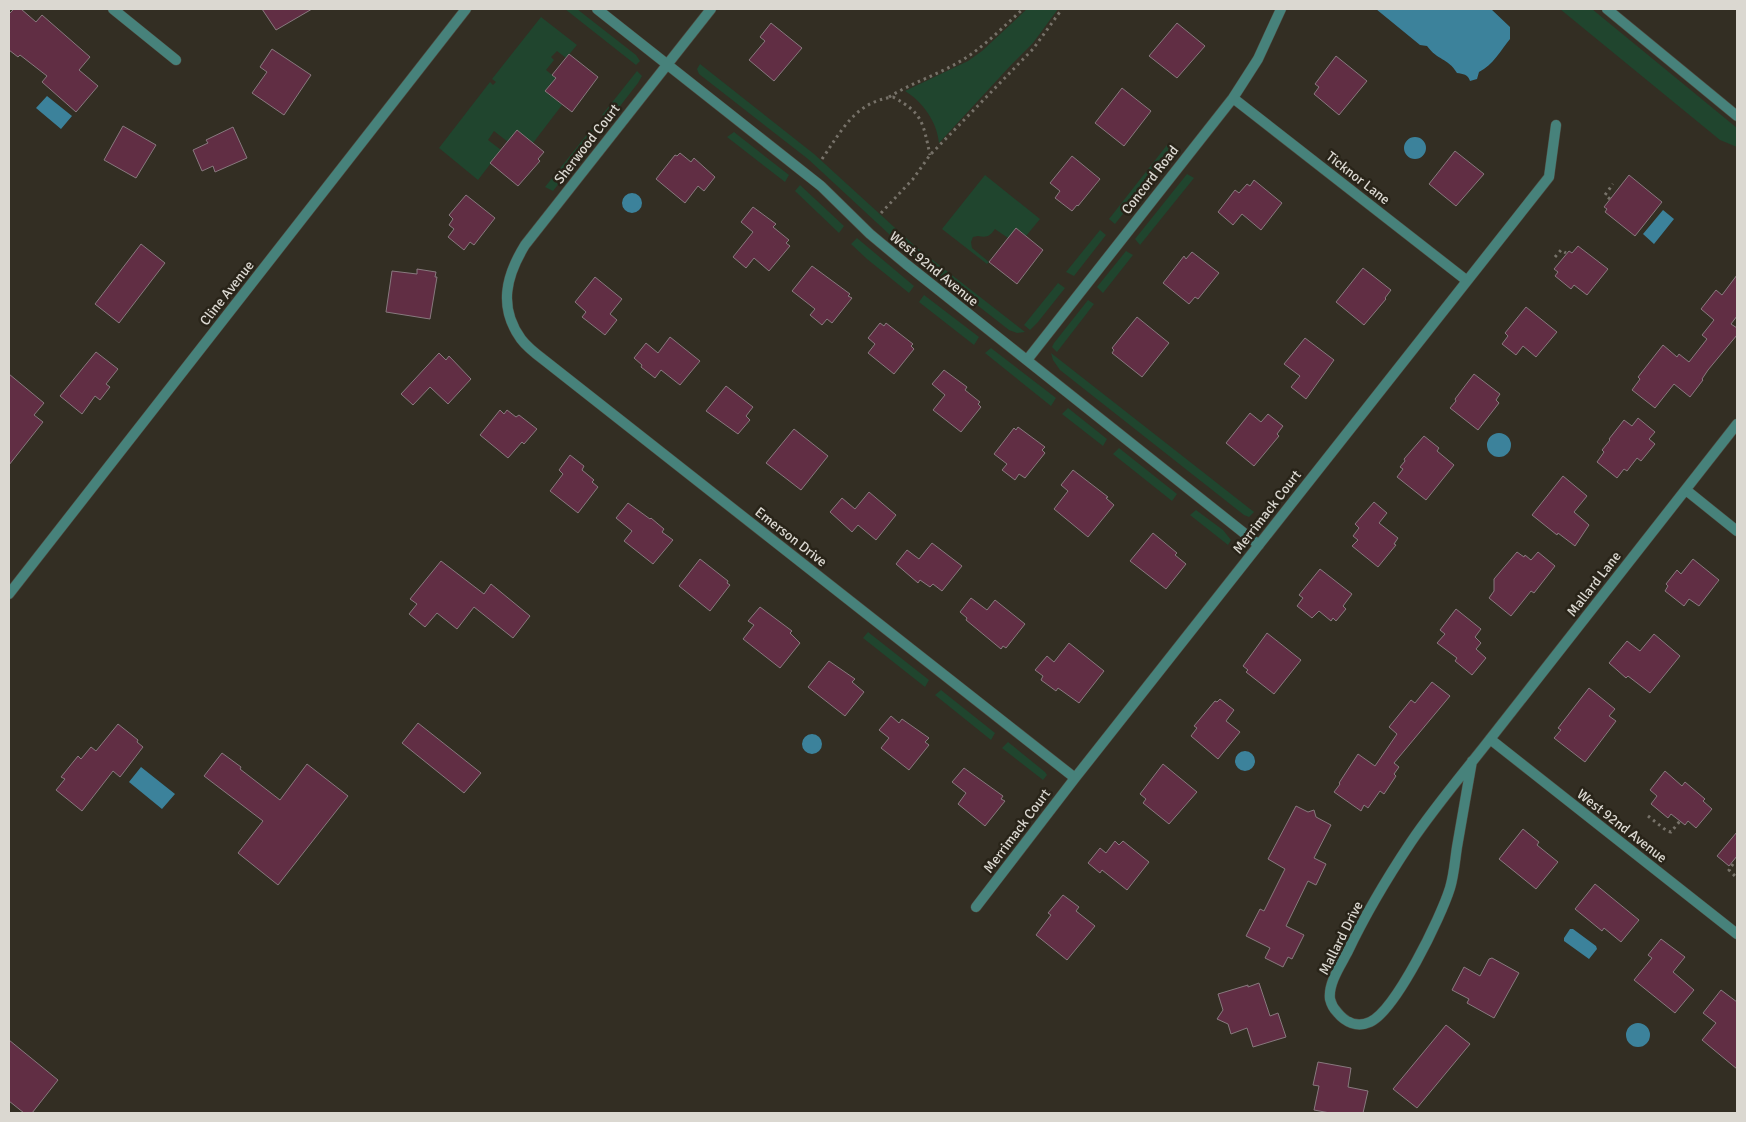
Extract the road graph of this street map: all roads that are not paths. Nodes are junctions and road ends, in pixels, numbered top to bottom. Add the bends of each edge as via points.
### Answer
1 (113, 9) edge
2 (466, 9) edge
3 (597, 9) edge
4 (711, 9) edge
5 (1281, 9) edge
6 (1606, 9) edge
7 (176, 60) dead end
8 (667, 65) junction
9 (1233, 98) junction
10 (1737, 116) edge
11 (1556, 125) dead end
12 (1466, 280) junction
13 (506, 306) joint
14 (1027, 360) junction
15 (1737, 424) edge
16 (1686, 490) junction
17 (1737, 531) edge
18 (1259, 545) junction
19 (9, 594) edge
20 (1490, 740) junction
21 (1472, 761) junction
22 (1075, 778) junction
23 (976, 908) dead end
24 (1737, 934) edge

1 - 7 street
2 - 19 street, Cline Avenue
3 - 8 street, West 92nd Avenue
4 - 8 street, Sherwood Court
5 - 9 street, Concord Road via 1258,59
6 - 10 street
8 - 13 street, Sherwood Court via 525,245 514,263
8 - 14 street, West 92nd Avenue via 821,186 870,234
9 - 12 street, Ticknor Lane
9 - 14 street, Concord Road
11 - 12 street, Merrimack Court via 1549,177
12 - 18 street, Merrimack Court
13 - 22 street, Emerson Drive via 511,323 522,340 544,360
14 - 18 street, West 92nd Avenue
15 - 16 street, Mallard Lane
16 - 17 street
16 - 20 street, Mallard Lane
18 - 22 street, Merrimack Court
20 - 21 street, Mallard Lane
20 - 24 street, West 92nd Avenue
21 - 21 street, Mallard Drive via 1450,888 1432,932 1386,1010 1370,1023 1352,1024 1335,1010 1330,998 1333,980 1362,922 1411,842
22 - 23 street, Merrimack Court

